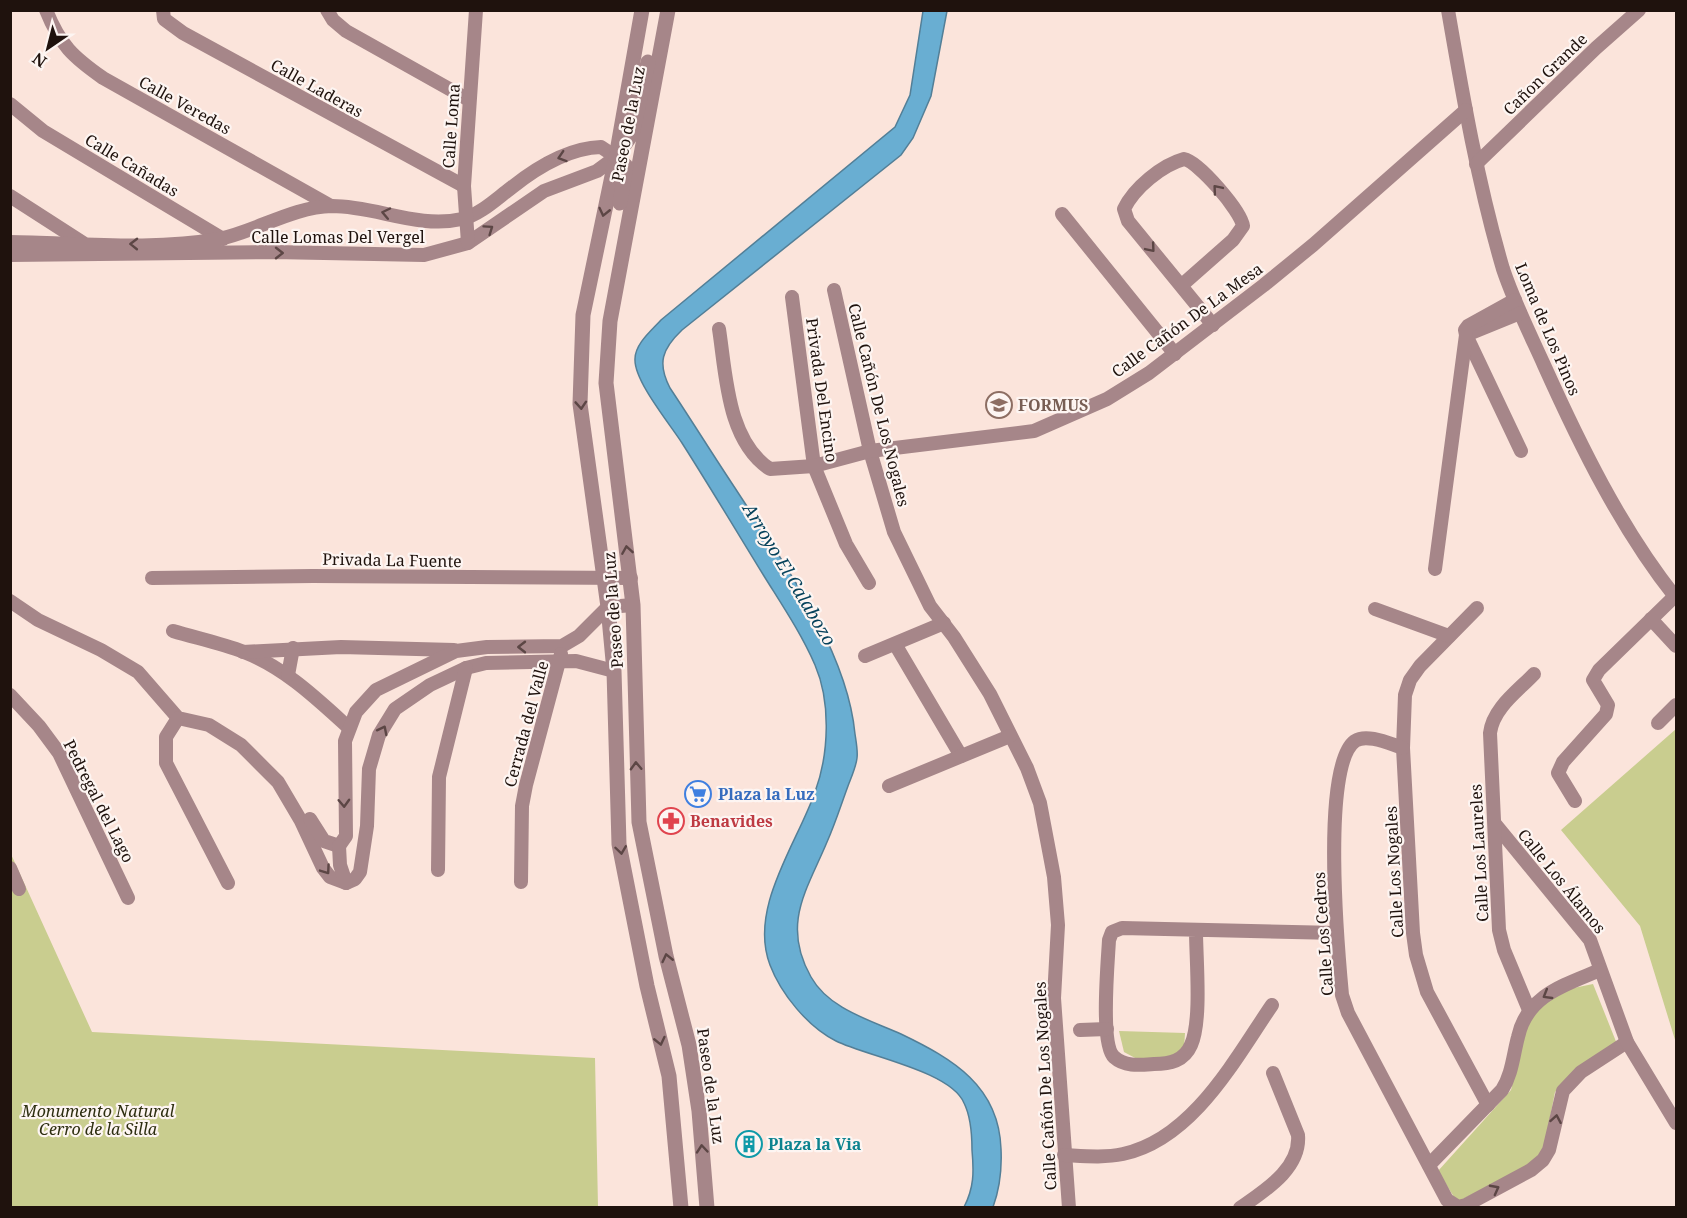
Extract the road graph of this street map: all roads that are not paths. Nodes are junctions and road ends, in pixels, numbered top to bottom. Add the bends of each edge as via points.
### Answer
1 (45, 10) edge
2 (163, 10) edge
3 (327, 10) edge
4 (477, 10) edge
5 (642, 10) edge
6 (1449, 10) edge
7 (1639, 10) edge
8 (668, 14) edge
9 (469, 100) junction
10 (10, 104) edge
11 (1466, 110) junction
12 (584, 150) junction
13 (616, 157) junction
14 (1476, 164) junction
15 (535, 170) junction
16 (584, 176) junction
17 (464, 186) junction
18 (543, 190) junction
19 (10, 196) edge
20 (331, 206) junction
21 (1062, 214) dead end
22 (464, 218) junction
23 (222, 238) junction
24 (10, 242) edge
25 (83, 243) junction
26 (468, 243) junction
27 (237, 253) junction
28 (10, 255) edge
29 (620, 263) junction
30 (1182, 285) junction
31 (834, 290) dead end
32 (792, 297) dead end
33 (1518, 306) junction
34 (1213, 325) junction
35 (719, 328) dead end
36 (1466, 335) junction
37 (1175, 354) junction
38 (612, 437) junction
39 (584, 440) junction
40 (870, 451) junction
41 (1521, 451) dead end
42 (814, 465) junction
43 (1435, 569) dead end
44 (604, 577) junction
45 (152, 578) dead end
46 (631, 578) junction
47 (869, 583) dead end
48 (1676, 597) edge
49 (10, 601) edge
50 (633, 604) junction
51 (608, 607) junction
52 (1477, 608) dead end
53 (1375, 609) dead end
54 (1651, 619) junction
55 (944, 623) junction
56 (173, 631) dead end
57 (1449, 636) junction
58 (895, 644) junction
59 (562, 646) junction
60 (1677, 646) edge
61 (293, 648) junction
62 (456, 651) junction
63 (243, 652) junction
64 (865, 657) dead end
65 (559, 662) junction
66 (466, 669) junction
67 (614, 671) junction
68 (1534, 674) dead end
69 (288, 675) junction
70 (376, 690) junction
71 (10, 695) edge
72 (1677, 705) edge
73 (394, 709) junction
74 (178, 718) junction
75 (1658, 723) dead end
76 (348, 727) junction
77 (616, 729) junction
78 (636, 730) junction
79 (1011, 736) junction
80 (1403, 748) junction
81 (961, 756) junction
82 (343, 769) junction
83 (369, 769) junction
84 (278, 782) junction
85 (889, 786) dead end
86 (1575, 801) dead end
87 (1495, 824) junction
88 (339, 846) junction
89 (10, 868) edge
90 (438, 870) dead end
91 (521, 882) dead end
92 (228, 883) dead end
93 (346, 883) junction
94 (19, 889) dead end
95 (128, 898) dead end
96 (1196, 931) junction
97 (1337, 933) junction
98 (1600, 970) junction
99 (1272, 1005) dead end
100 (1530, 1010) junction
101 (1107, 1029) junction
102 (1080, 1030) dead end
103 (1628, 1042) junction
104 (1274, 1073) dead end
105 (1488, 1105) junction
106 (1677, 1123) edge
107 (1064, 1155) junction
108 (1429, 1165) junction
109 (681, 1205) edge
110 (707, 1205) edge
111 (1458, 1207) edge
112 (1070, 1208) edge
113 (1240, 1208) edge

1 - 20 street, Calle Veredas via 64,47 79,62
2 - 17 street, Calle Laderas via 164,19 183,33
3 - 9 street via 346,31
4 - 9 street, Calle Loma
5 - 13 street, Paseo de la Luz
6 - 11 street, Loma de Los Pinos
7 - 14 street, Cañon Grande
8 - 13 street via 648,62 632,134
8 - 29 street, Paseo de la Luz
9 - 17 street, Calle Loma
10 - 23 street, Calle Cañadas via 43,131
11 - 14 street, Loma de Los Pinos
11 - 34 street, Calle Cañón De La Mesa via 1313,245
12 - 13 street, Calle Lomas Del Vergel via 601,147
12 -> 15 street, Calle Lomas Del Vergel
12 - 16 street
13 - 16 street, Calle Lomas Del Vergel
13 - 29 street via 626,166 617,226
13 -> 39 street, Paseo de la Luz via 584,315 580,374
14 - 33 street, Loma de Los Pinos via 1501,260
15 - 18 street
15 - 22 street, Calle Lomas Del Vergel via 485,208
16 - 18 street, Calle Lomas Del Vergel
17 - 22 street, Calle Loma
26 -> 18 street, Calle Lomas Del Vergel
19 - 25 street
22 -> 20 street, Calle Lomas Del Vergel via 429,222
20 - 23 street, Calle Lomas Del Vergel via 274,219
21 - 37 street
22 - 26 street, Calle Loma
23 -> 25 street, Calle Lomas Del Vergel via 172,244
23 - 27 street, Calle Cañadas
24 - 25 street, Calle Lomas Del Vergel
27 -> 26 street, Calle Lomas Del Vergel via 424,255
27 - 28 street, Calle Lomas Del Vergel
29 - 38 street, Paseo de la Luz via 607,349 607,407
30 -> 30 street via 1233,240 1243,226 1238,213 1197,165 1184,159 1170,164 1133,194 1124,209 1128,221
30 - 34 street
31 - 40 street, Calle Cañón De Los Nogales
32 - 42 street, Privada Del Encino
33 - 36 street
33 - 48 street, Loma de Los Pinos via 1571,425 1653,566
34 - 37 street, Calle Cañón De La Mesa
35 - 42 street, Calle Cañón De La Mesa via 735,419 757,458 770,469
36 - 41 street
36 - 43 street
37 - 40 street, Calle Cañón De La Mesa via 1107,399 1034,431
38 - 39 street
46 -> 38 street, Paseo de la Luz
39 - 44 street, Paseo de la Luz
40 - 42 street, Calle Cañón De La Mesa
40 - 55 street, Calle Cañón De Los Nogales via 894,532 930,606
42 - 47 street, Privada Del Encino via 846,544
44 - 45 street, Privada La Fuente
44 - 46 street, Privada La Fuente
44 - 51 street, Paseo de la Luz
46 - 50 street, Paseo de la Luz
48 - 54 street
49 - 74 street via 38,620 138,672
50 - 51 street
50 - 78 street, Paseo de la Luz
51 - 59 street via 579,636
51 - 67 street, Paseo de la Luz
52 - 57 street, Calle Los Nogales
53 - 57 street
54 - 60 street
54 - 86 street via 1593,680 1608,705 1606,714 1563,762 1558,773
55 - 58 street
55 - 79 street, Calle Cañón De Los Nogales via 990,694
56 - 63 street
57 - 80 street, Calle Los Nogales via 1410,680 1405,695
58 - 64 street
58 - 81 street
59 -> 62 street
59 - 65 street, Cerrada del Valle
61 - 62 street
61 - 63 street
61 - 69 street
62 - 70 street
63 - 69 street
65 - 66 street via 503,661
65 - 67 street via 589,662
65 - 91 street, Cerrada del Valle via 522,806
66 - 73 street via 430,685
66 - 90 street via 439,777
67 - 77 street, Paseo de la Luz
68 - 87 street, Calle Los Laureles via 1499,710 1491,724
69 - 76 street
70 - 73 street
70 - 76 street
71 - 95 street, Pedregal del Lago via 58,753
72 - 75 street
83 -> 73 street via 379,735
74 - 84 street via 192,719 224,733
74 - 92 street via 166,737 166,763
76 - 82 street
77 - 78 street
77 -> 109 street, Paseo de la Luz via 619,844 669,1076
110 -> 78 street, Paseo de la Luz via 689,1045 639,822
79 - 81 street
79 - 107 street, Calle Cañón De Los Nogales via 1040,803 1054,877 1058,925 1054,998
80 - 97 street, Calle Los Cedros via 1364,737 1356,739 1346,752 1335,805
80 - 105 street, Calle Los Nogales via 1416,956 1427,992
81 - 85 street
82 - 83 street
82 -> 88 street via 345,836
83 - 93 street via 363,861 355,879
84 - 88 street via 298,798 324,842
84 -> 93 street via 323,868 330,877
87 - 98 street, Calle Los Álamos via 1590,940
87 - 100 street, Calle Los Laureles via 1499,930
88 - 93 street
89 - 94 street
96 - 97 street
96 - 101 street via 1122,928 1112,932 1108,950
96 - 101 street via 1196,1030 1186,1054 1170,1064 1128,1065 1112,1056
97 - 108 street, Calle Los Cedros via 1342,995 1348,1013
98 -> 100 street via 1550,992
98 - 103 street, Calle Los Álamos
99 - 107 street via 1224,1079 1163,1136 1123,1154
100 - 105 street via 1518,1034 1509,1079
101 - 102 street
103 - 106 street, Calle Los Álamos
111 -> 103 street via 1532,1170 1543,1160 1553,1137 1559,1102 1570,1082
104 - 113 street via 1299,1144 1288,1167 1271,1186
105 - 108 street
107 - 112 street, Calle Cañón De Los Nogales
108 - 111 street, Calle Los Cedros via 1447,1200
109 - 110 street

